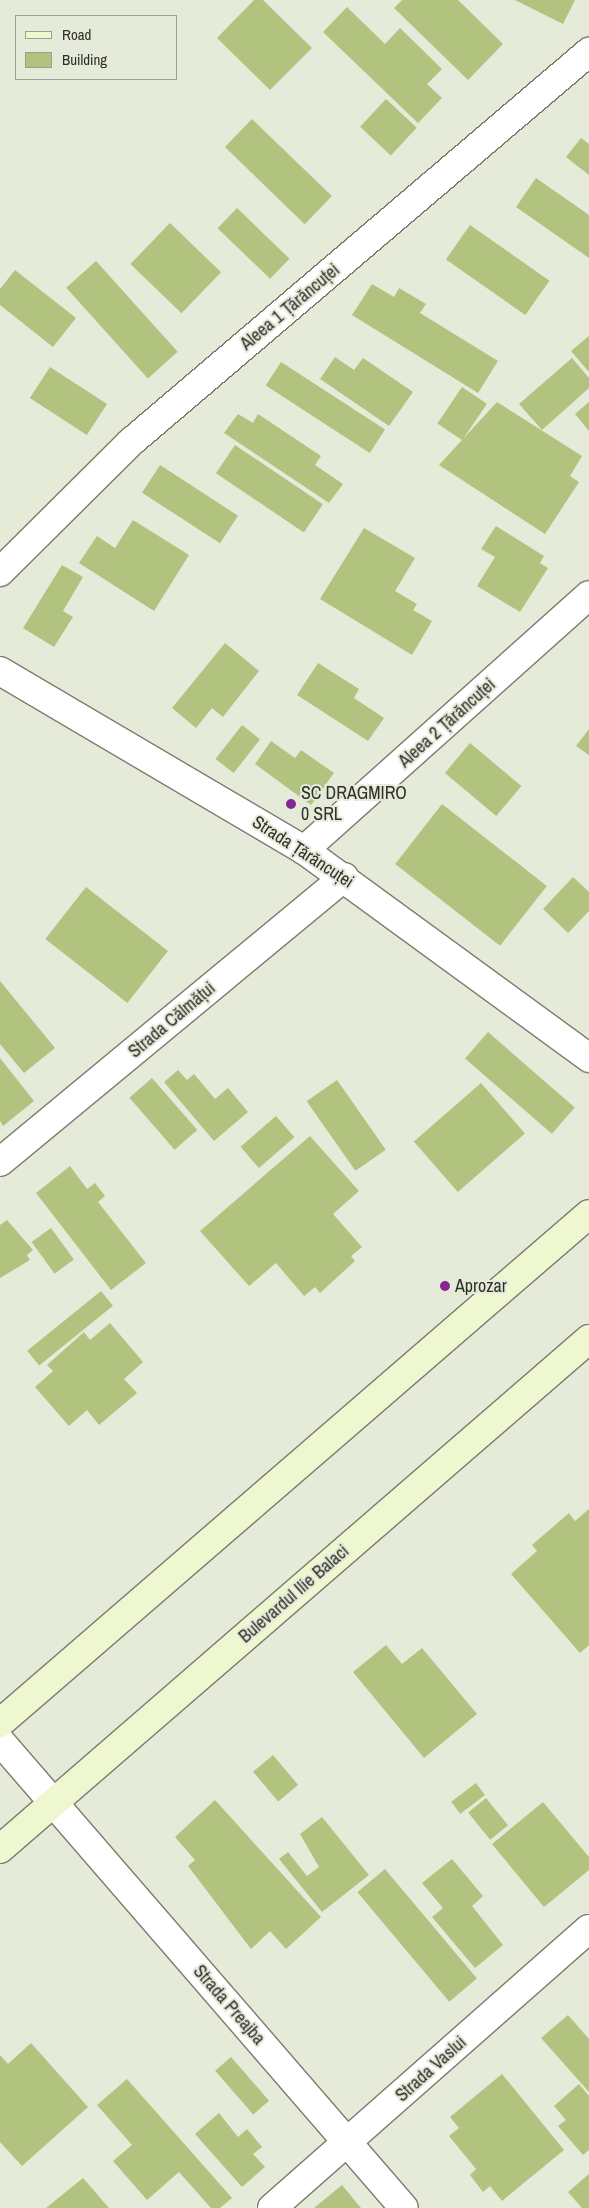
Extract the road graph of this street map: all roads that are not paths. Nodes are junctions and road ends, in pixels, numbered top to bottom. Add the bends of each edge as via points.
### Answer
1 (589, 52) edge
2 (0, 572) edge
3 (589, 595) edge
4 (0, 671) edge
5 (304, 850) junction
6 (344, 877) junction
7 (589, 1058) edge
8 (0, 1162) edge
9 (589, 1214) edge
10 (589, 1340) edge
11 (0, 1723) edge
12 (0, 1742) edge
13 (54, 1802) junction
14 (0, 1849) edge
15 (589, 1929) edge
16 (347, 2143) junction
17 (272, 2208) edge
18 (404, 2208) edge

1 - 2 street, Aleea 1 Țărăncuței via 132,442
3 - 5 street, Aleea 2 Țărăncuței
4 - 5 street, Strada Țărăncuței
5 - 6 street, Strada Țărăncuței
6 - 7 street, Strada Țărăncuței
6 - 8 street, Strada Călmățui
9 - 11 main road
10 - 13 main road, Bulevardul Ilie Balaci
12 - 13 street, Strada Preajba
13 - 14 main road, Bulevardul Ilie Balaci
13 - 16 street, Strada Preajba
15 - 16 street, Strada Vaslui
16 - 17 street, Strada Vaslui
16 - 18 street, Strada Preajba

